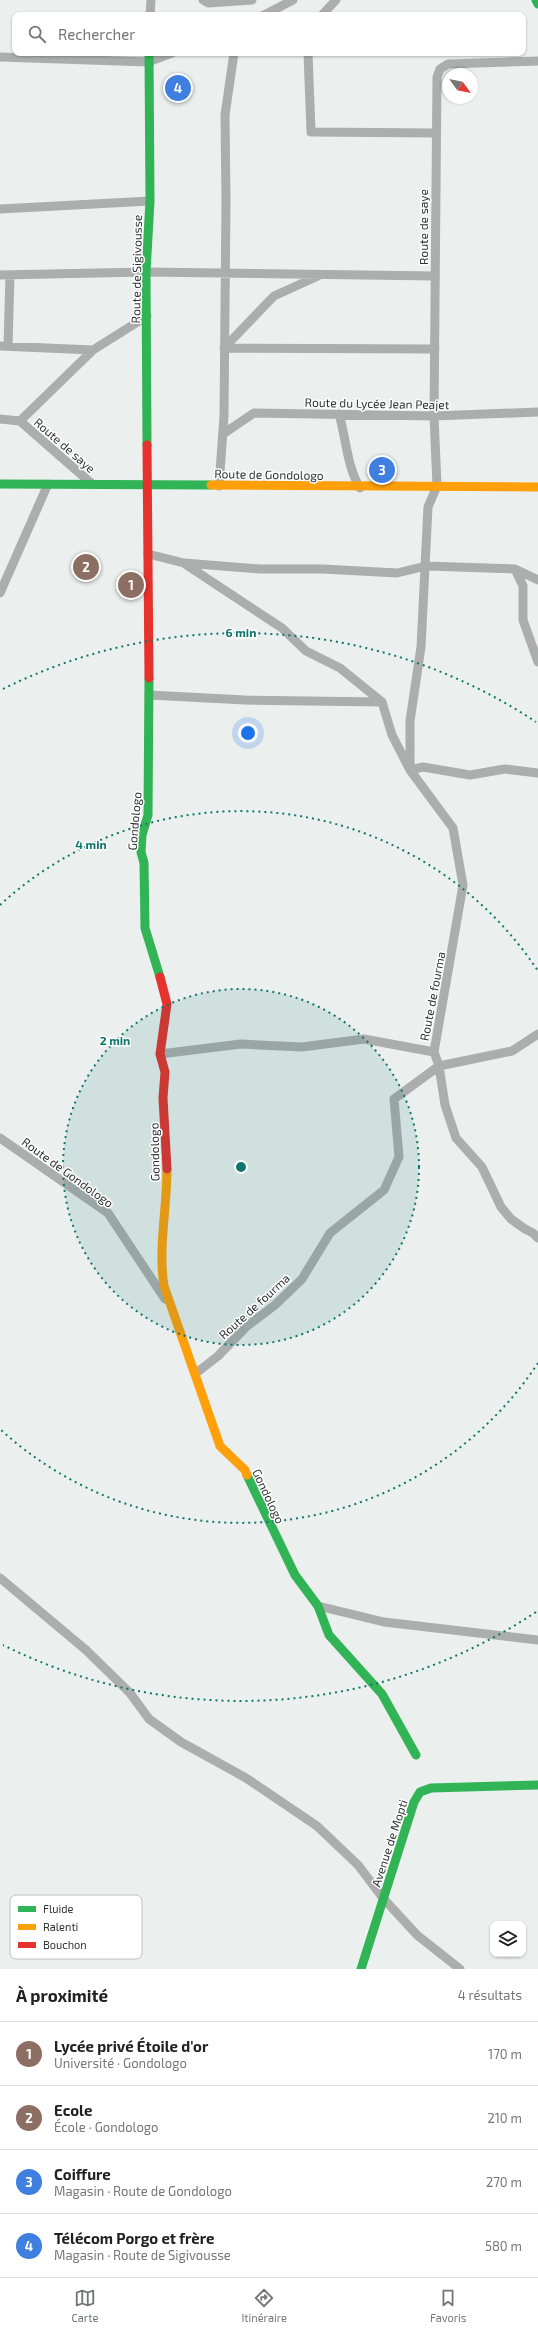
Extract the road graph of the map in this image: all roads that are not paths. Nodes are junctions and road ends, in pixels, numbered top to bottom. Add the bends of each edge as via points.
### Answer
1 (151, 0) edge
2 (203, 0) edge
3 (252, 0) edge
4 (293, 0) edge
5 (336, 0) edge
6 (536, 0) edge
7 (538, 4) edge
8 (150, 12) edge
9 (270, 12) edge
10 (325, 12) edge
11 (234, 56) edge
12 (308, 56) edge
13 (0, 57) edge
14 (148, 58) edge
15 (538, 62) edge
16 (436, 133) junction
17 (150, 201) junction
18 (0, 209) edge
19 (146, 272) junction
20 (224, 273) junction
21 (0, 275) edge
22 (10, 275) junction
23 (320, 275) junction
24 (435, 276) junction
25 (147, 316) junction
26 (4, 346) edge
27 (224, 348) junction
28 (435, 348) junction
29 (93, 350) junction
30 (538, 412) edge
31 (339, 414) junction
32 (434, 416) junction
33 (0, 419) edge
34 (20, 421) junction
35 (223, 434) junction
36 (0, 484) edge
37 (48, 484) junction
38 (92, 484) junction
39 (149, 485) junction
40 (219, 486) junction
41 (437, 486) junction
42 (538, 487) edge
43 (360, 488) junction
44 (148, 554) junction
45 (184, 563) junction
46 (426, 566) junction
47 (516, 569) junction
48 (538, 580) edge
49 (0, 593) edge
50 (538, 662) edge
51 (150, 695) junction
52 (382, 702) junction
53 (410, 770) junction
54 (538, 773) edge
55 (538, 1034) edge
56 (434, 1052) junction
57 (160, 1054) junction
58 (438, 1066) junction
59 (0, 1138) edge
60 (538, 1238) edge
61 (171, 1308) junction
62 (195, 1374) junction
63 (0, 1578) edge
64 (318, 1606) junction
65 (538, 1640) edge
66 (416, 1755) dead end
67 (538, 1785) edge
68 (383, 1898) junction
69 (360, 1969) edge
70 (460, 1969) edge

1 - 8 street
2 - 3 street via 208,3
4 - 9 street
5 - 10 street
6 - 7 street
11 - 20 street via 225,116
12 - 16 street via 311,132
13 - 14 street
14 - 17 street, Route de Sigivousse
15 - 16 street, Route de saye via 458,62 440,69 437,77
16 - 24 street, Route de saye
17 - 18 street
17 - 19 street, Route de Sigivousse
19 - 20 street
19 - 22 street
19 - 25 street, Route de Sigivousse
20 - 23 street
20 - 27 street
21 - 22 street
22 - 26 street
23 - 24 street
23 - 27 street via 274,296
24 - 28 street, Route de saye
25 - 29 street
25 - 39 street, Route de Sigivousse
26 - 29 street
27 - 28 street
27 - 35 street
28 - 32 street, Route de saye
29 - 34 street
30 - 32 street, Route du Lycée Jean Peajet
31 - 32 street, Route du Lycée Jean Peajet
31 - 35 street, Route du Lycée Jean Peajet via 254,413
31 - 43 street via 353,476
32 - 41 street, Route de saye
33 - 34 street, Route de saye
34 - 38 street, Route de saye
35 - 40 street
36 - 37 street, Route de Gondologo
37 - 38 street, Route de Gondologo
37 - 49 street
38 - 39 street, Route de Gondologo
39 - 40 street, Route de Gondologo
39 - 44 street, Gondologo
40 - 43 street, Route de Gondologo
41 - 42 street, Route de Gondologo
41 - 43 street, Route de Gondologo
41 - 46 street via 428,507
44 - 45 street
44 - 51 street, Gondologo
45 - 46 street via 260,569 397,573
45 - 52 street via 282,628 306,651 340,668
46 - 47 street
46 - 53 street via 421,647 410,721
47 - 48 street
47 - 50 street via 523,586 523,620
51 - 52 street via 245,700
51 - 57 street, Gondologo via 148,815 142,835 141,852 144,863 145,928 167,1004
52 - 53 street, Route de fourma via 392,735
53 - 54 street via 423,767 470,776 505,769
53 - 56 street, Route de fourma via 453,828 463,885
55 - 58 street via 512,1051
56 - 57 street via 364,1039 302,1047 241,1044
56 - 58 street, Route de fourma
57 - 61 street, Gondologo via 165,1072 163,1098 167,1143 167,1199 161,1266
58 - 60 street via 445,1105 456,1138 482,1167 501,1207 511,1219 533,1232
58 - 62 street, Route de fourma via 394,1099 400,1157 384,1190 330,1233 302,1279
59 - 61 street, Route de Gondologo via 108,1213
61 - 62 street, Gondologo
62 - 64 street, Gondologo via 220,1446 245,1470 272,1532 295,1575
63 - 68 street via 86,1650 130,1693 149,1719 181,1742 246,1778 317,1826 358,1865
64 - 65 street via 384,1622
64 - 66 street, Gondologo via 329,1634 382,1694
67 - 68 street, Avenue de Mopti via 431,1788 420,1792 414,1802
68 - 69 street, Avenue de Mopti
68 - 70 street via 417,1935

